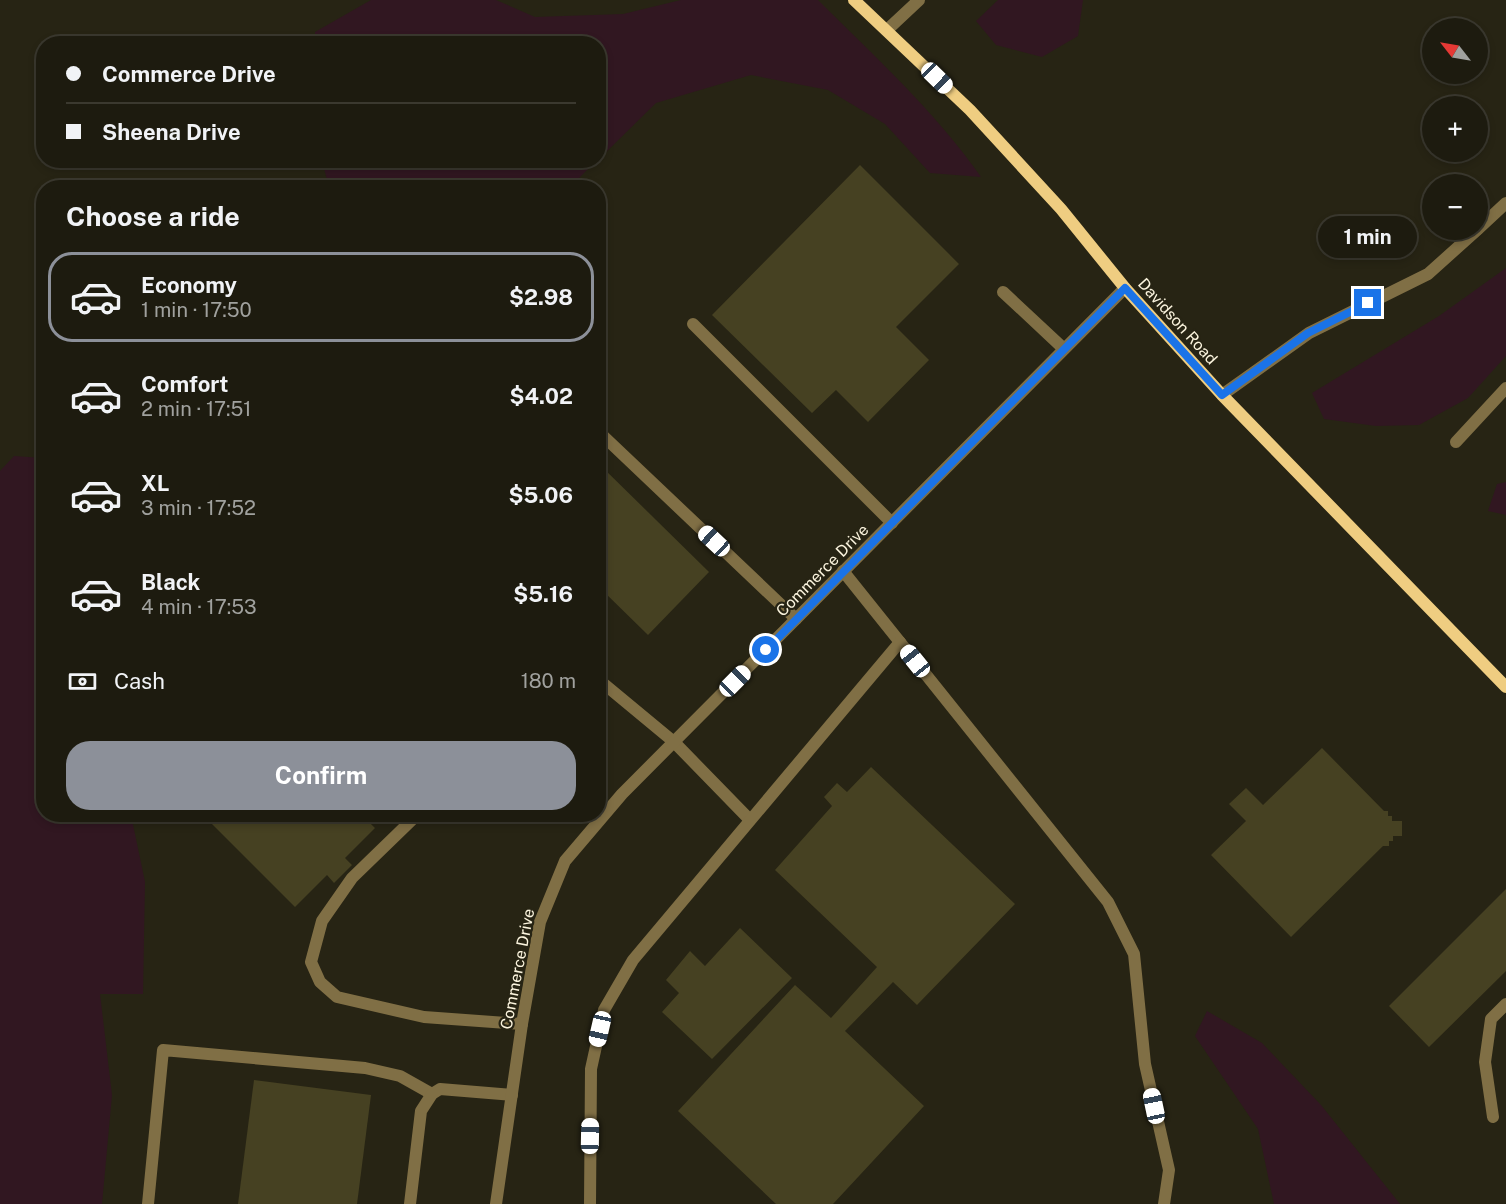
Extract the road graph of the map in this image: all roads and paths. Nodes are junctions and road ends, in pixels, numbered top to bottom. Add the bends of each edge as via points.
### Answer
1 (854, 0) edge
2 (919, 0) edge
3 (887, 30) junction
4 (1506, 203) edge
5 (1488, 219) edge
6 (1465, 240) edge
7 (1125, 288) junction
8 (1003, 292) dead end
9 (693, 324) dead end
10 (1064, 349) junction
11 (1506, 388) edge
12 (1222, 395) junction
13 (606, 439) edge
14 (1456, 442) dead end
15 (892, 523) junction
16 (843, 571) junction
17 (796, 619) junction
18 (900, 642) junction
19 (606, 686) edge
20 (1506, 687) edge
21 (674, 742) junction
22 (606, 813) edge
23 (750, 820) junction
24 (410, 822) edge
25 (598, 822) edge
26 (1506, 1004) edge
27 (522, 1024) junction
28 (432, 1094) junction
29 (512, 1095) junction
30 (1494, 1117) dead end
31 (148, 1204) edge
32 (410, 1204) edge
33 (496, 1204) edge
34 (590, 1204) edge
35 (1164, 1204) edge

1 - 3 street, Davidson Road
2 - 3 street
3 - 7 street, Davidson Road via 993,135 1061,209
4 - 5 street
6 - 12 street via 1428,274 1308,333
7 - 10 street, Commerce Drive
7 - 12 street, Davidson Road
8 - 10 street
9 - 15 street
10 - 15 street, Commerce Drive
11 - 14 street
12 - 20 street, Davidson Road
13 - 17 street
15 - 16 street, Commerce Drive
16 - 17 street, Commerce Drive
16 - 18 street
17 - 21 street, Commerce Drive
18 - 23 street
18 - 35 street via 1108,902 1134,954 1145,1064 1169,1170
19 - 21 street
21 - 22 street, Commerce Drive
21 - 23 street
23 - 34 street via 633,960 604,1010 591,1069
24 - 27 street via 352,878 322,921 311,962 320,982 337,997 424,1017
25 - 27 street, Commerce Drive via 565,861 540,922
26 - 30 street via 1491,1019 1485,1062
27 - 29 street, Commerce Drive
28 - 29 street via 440,1089
28 - 31 street via 400,1076 364,1068 163,1050
28 - 32 street via 421,1111
29 - 33 street, Commerce Drive

